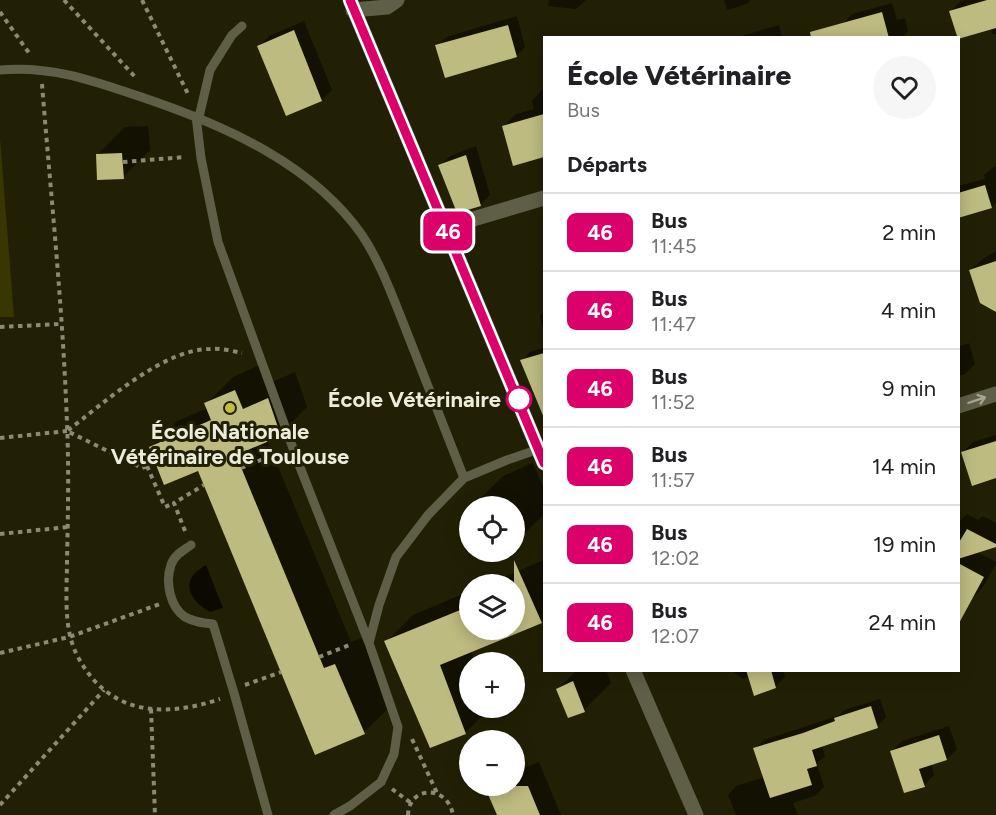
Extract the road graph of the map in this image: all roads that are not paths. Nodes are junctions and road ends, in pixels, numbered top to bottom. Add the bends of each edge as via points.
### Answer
1 (375, 0) edge
2 (397, 0) edge
3 (351, 5) edge
4 (243, 26) dead end
5 (0, 70) edge
6 (197, 117) junction
7 (543, 198) edge
8 (446, 227) junction
9 (996, 394) edge
10 (960, 405) edge
11 (542, 456) edge
12 (464, 478) junction
13 (191, 545) dead end
14 (369, 644) junction
15 (634, 672) edge
16 (268, 815) edge
17 (334, 815) edge
18 (696, 815) edge

1 - 3 street
2 - 3 street via 387,7
3 - 8 street
4 - 6 lane via 232,35 210,70
5 - 6 lane via 40,69 75,75
6 - 12 lane via 277,156 328,197 362,235 387,283
6 - 14 lane via 218,242
7 - 8 street
8 - 11 street
10 -> 9 street
11 - 12 lane via 507,460
12 - 14 lane via 428,514 396,557
13 - 16 lane via 171,564 171,600 183,616 213,624
14 - 17 lane via 398,727 394,754 381,782
15 - 18 street

